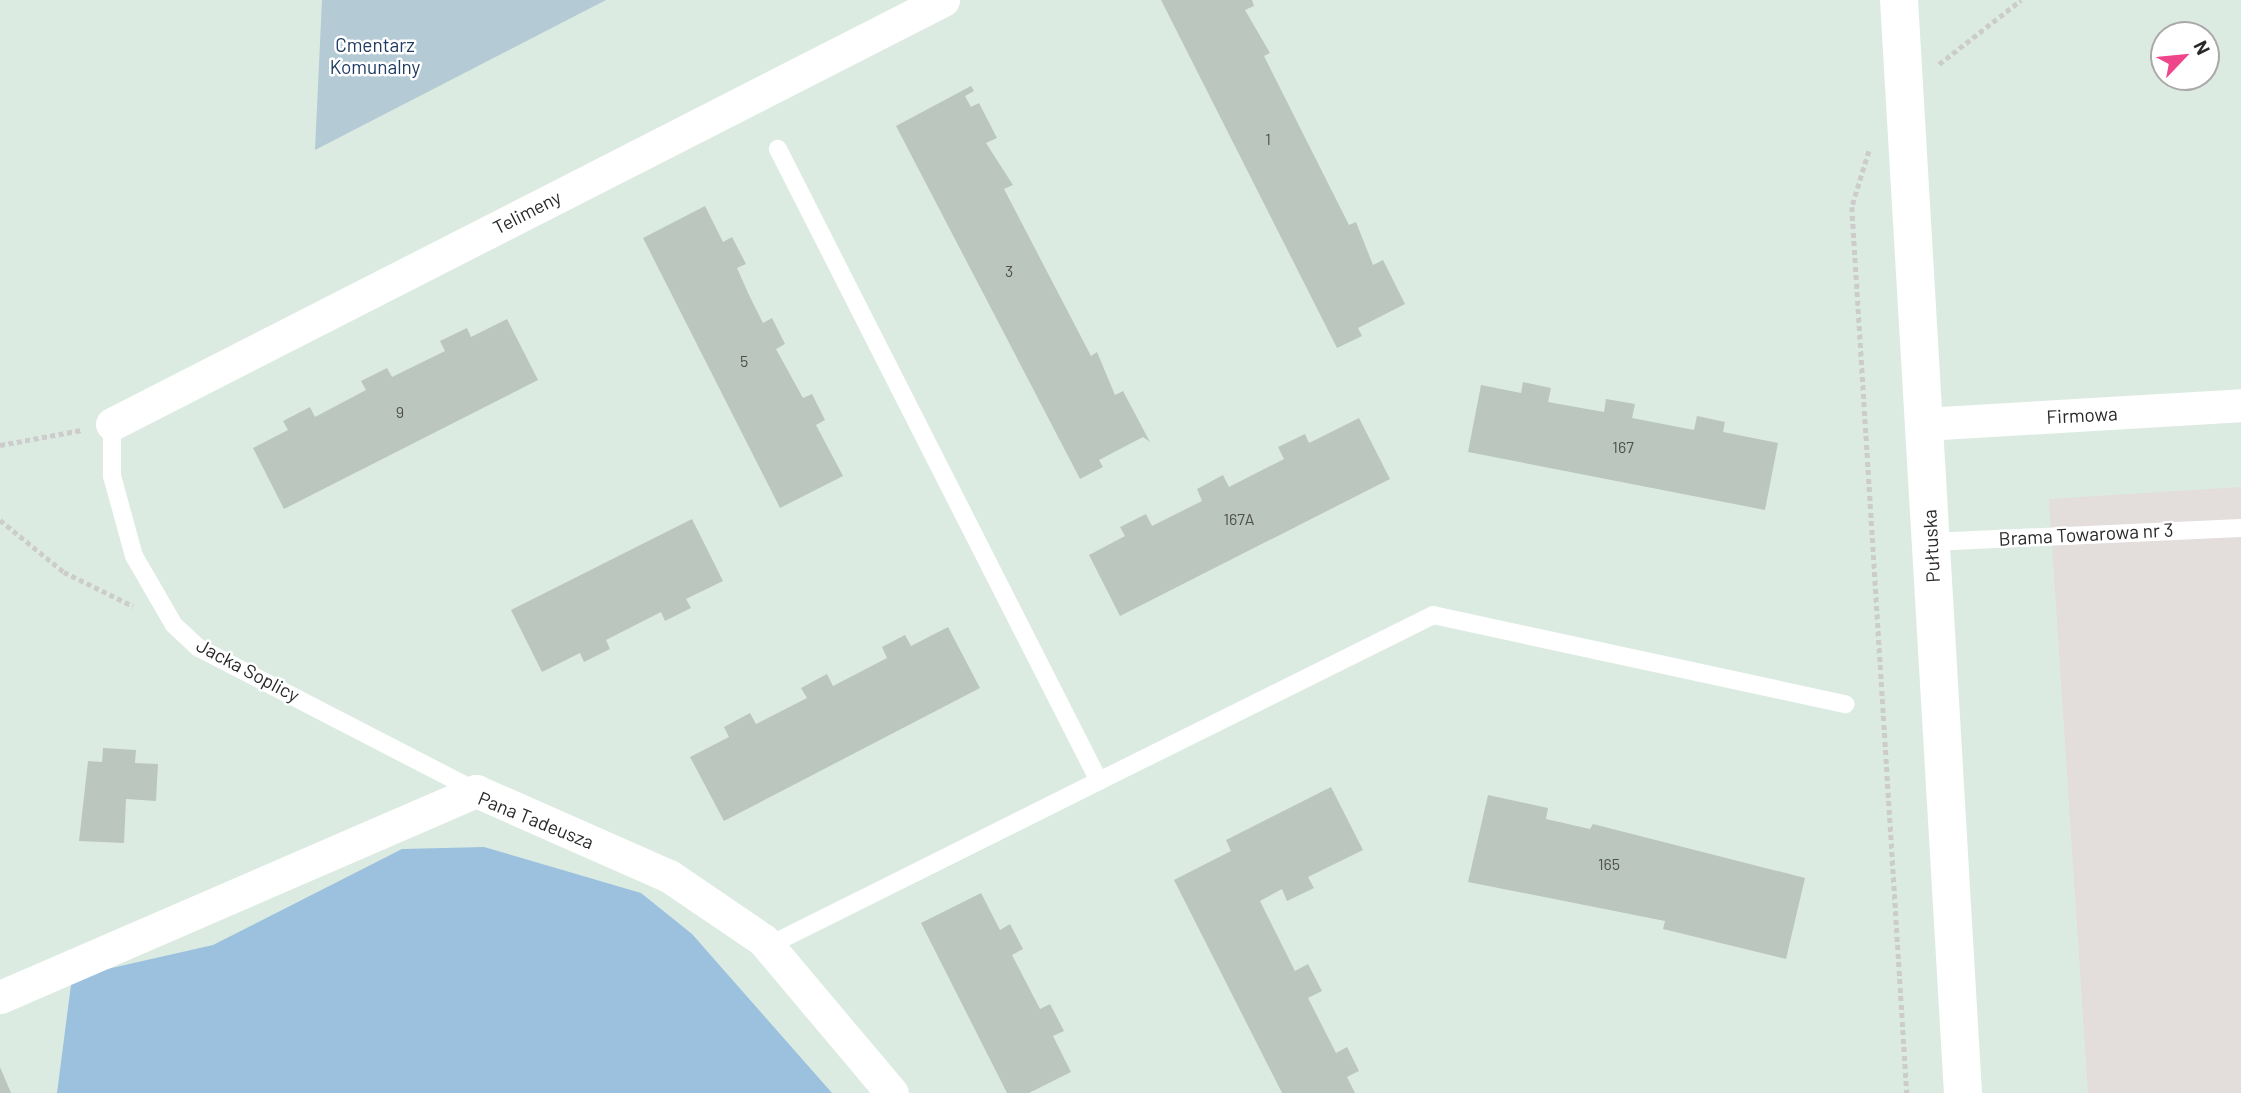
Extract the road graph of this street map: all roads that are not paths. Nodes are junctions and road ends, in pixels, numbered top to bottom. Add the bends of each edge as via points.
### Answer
1 (943, 0) edge
2 (1899, 0) edge
3 (778, 149) dead end
4 (2241, 405) edge
5 (112, 424) joint
6 (1924, 424) junction
7 (2241, 528) edge
8 (1931, 542) junction
9 (1846, 704) dead end
10 (1098, 781) junction
11 (476, 791) junction
12 (768, 946) junction
13 (0, 997) edge
14 (892, 1093) edge
15 (1963, 1093) edge

1 - 5 street, Telimeny
2 - 6 main road, Pułtuska
3 - 10 lane
4 - 6 street, Firmowa
5 - 11 lane, Jacka Soplicy via 112,476 134,556 174,625 199,648
6 - 8 main road, Pułtuska
7 - 8 lane, Brama Towarowa nr 3
8 - 15 main road, Pułtuska
9 - 10 lane via 1433,615
10 - 12 lane
11 - 12 street, Pana Tadeusza via 668,876
11 - 13 street, Pana Tadeusza
12 - 14 street, Pana Tadeusza

